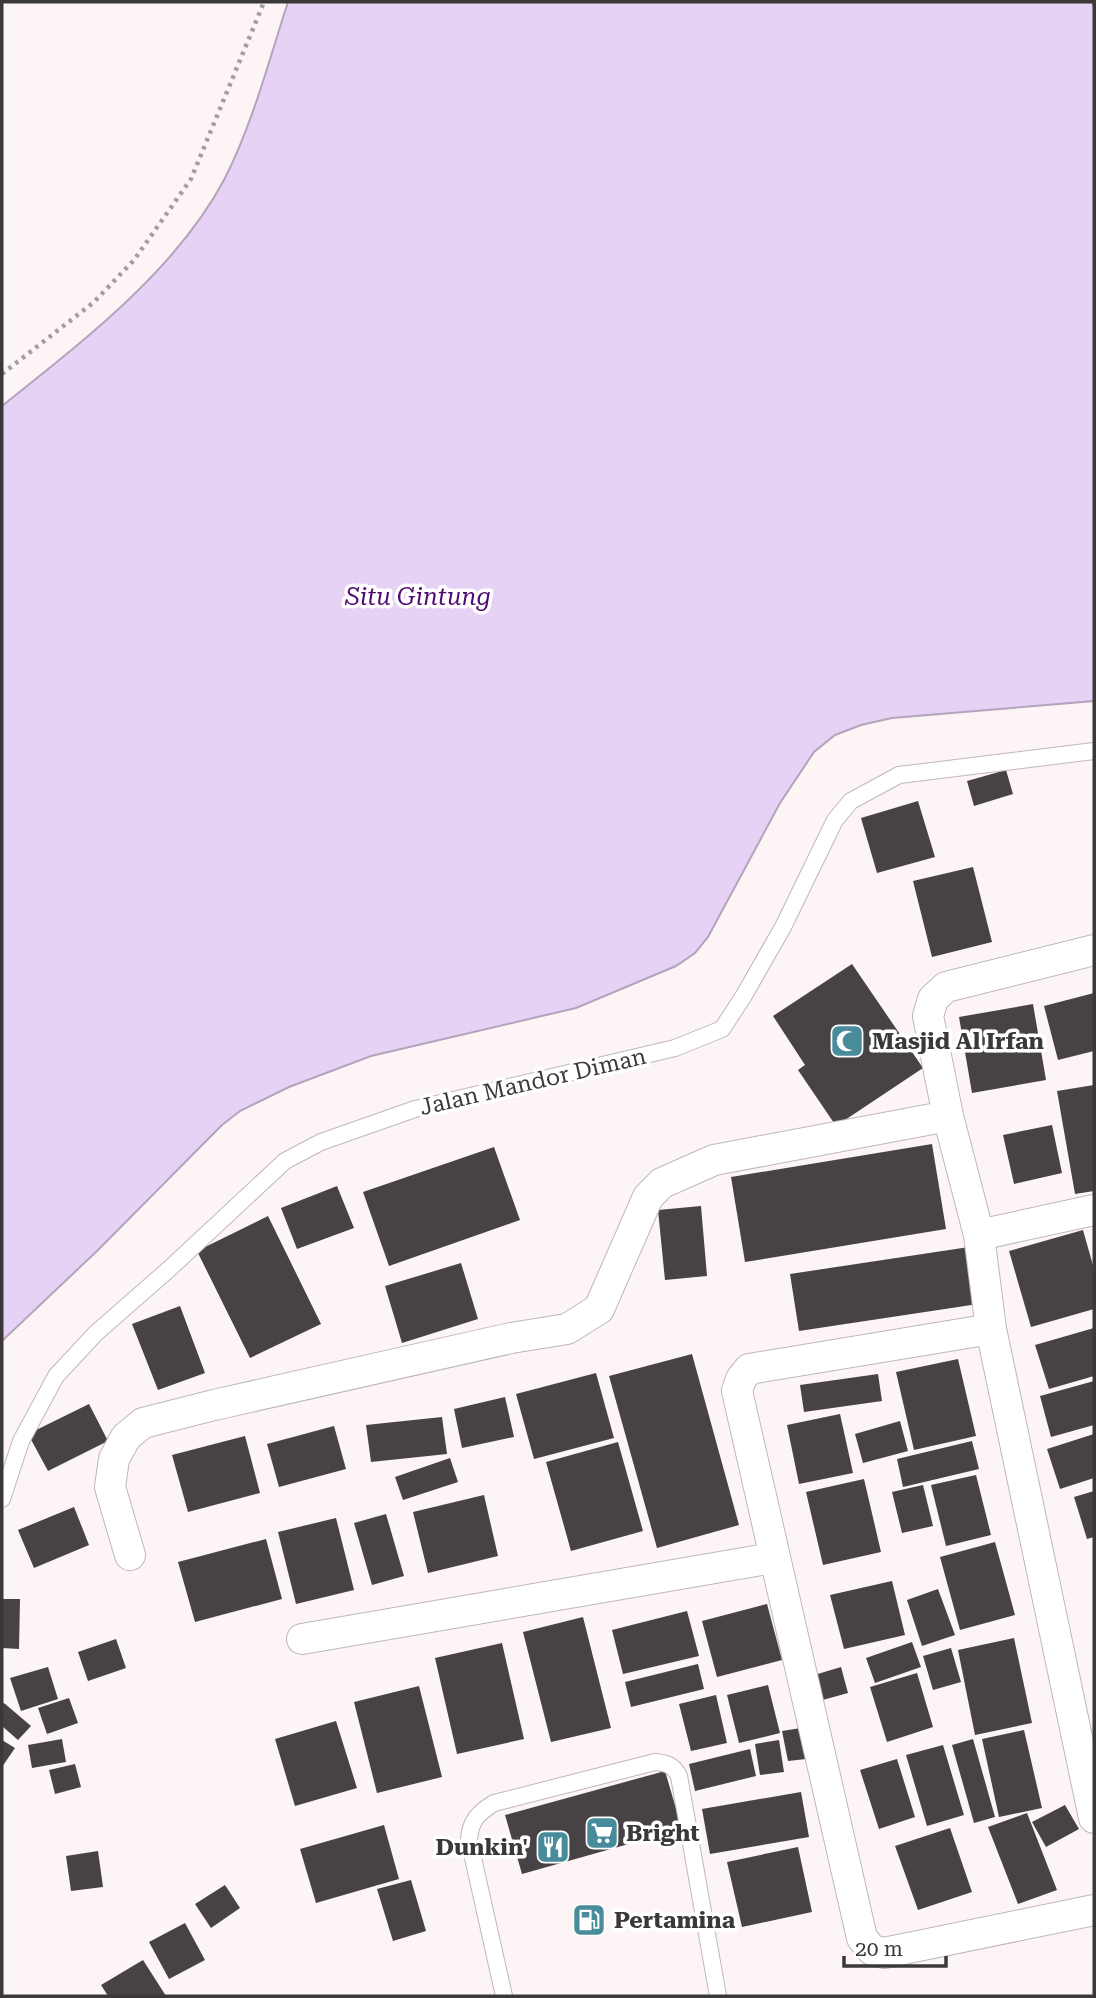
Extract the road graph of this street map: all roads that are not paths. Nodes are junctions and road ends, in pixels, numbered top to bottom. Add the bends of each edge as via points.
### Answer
1 (1094, 751) edge
2 (1094, 950) edge
3 (948, 1116) junction
4 (1094, 1210) edge
5 (979, 1235) junction
6 (991, 1329) junction
7 (2, 1499) edge
8 (130, 1555) dead end
9 (773, 1558) junction
10 (302, 1639) dead end
11 (1094, 1818) edge
12 (1094, 1910) edge
13 (504, 1996) edge
14 (718, 1996) edge

1 - 7 lane, Jalan Mandor Diman via 899,775 851,800 835,820 783,927 722,1029 675,1048 415,1110 321,1142 285,1161 96,1333 56,1376 21,1441
2 - 3 street via 946,987 933,999 928,1016
3 - 5 street
3 - 8 street via 714,1160 662,1183 648,1197 599,1309 566,1329 144,1423 126,1437 114,1459 110,1487
4 - 5 street
5 - 6 street
6 - 9 street via 748,1369 737,1391
6 - 11 street
9 - 10 street
9 - 12 street via 862,1938 872,1950 884,1953
13 - 14 lane via 469,1840 470,1825 494,1803 655,1762 675,1768 679,1776

